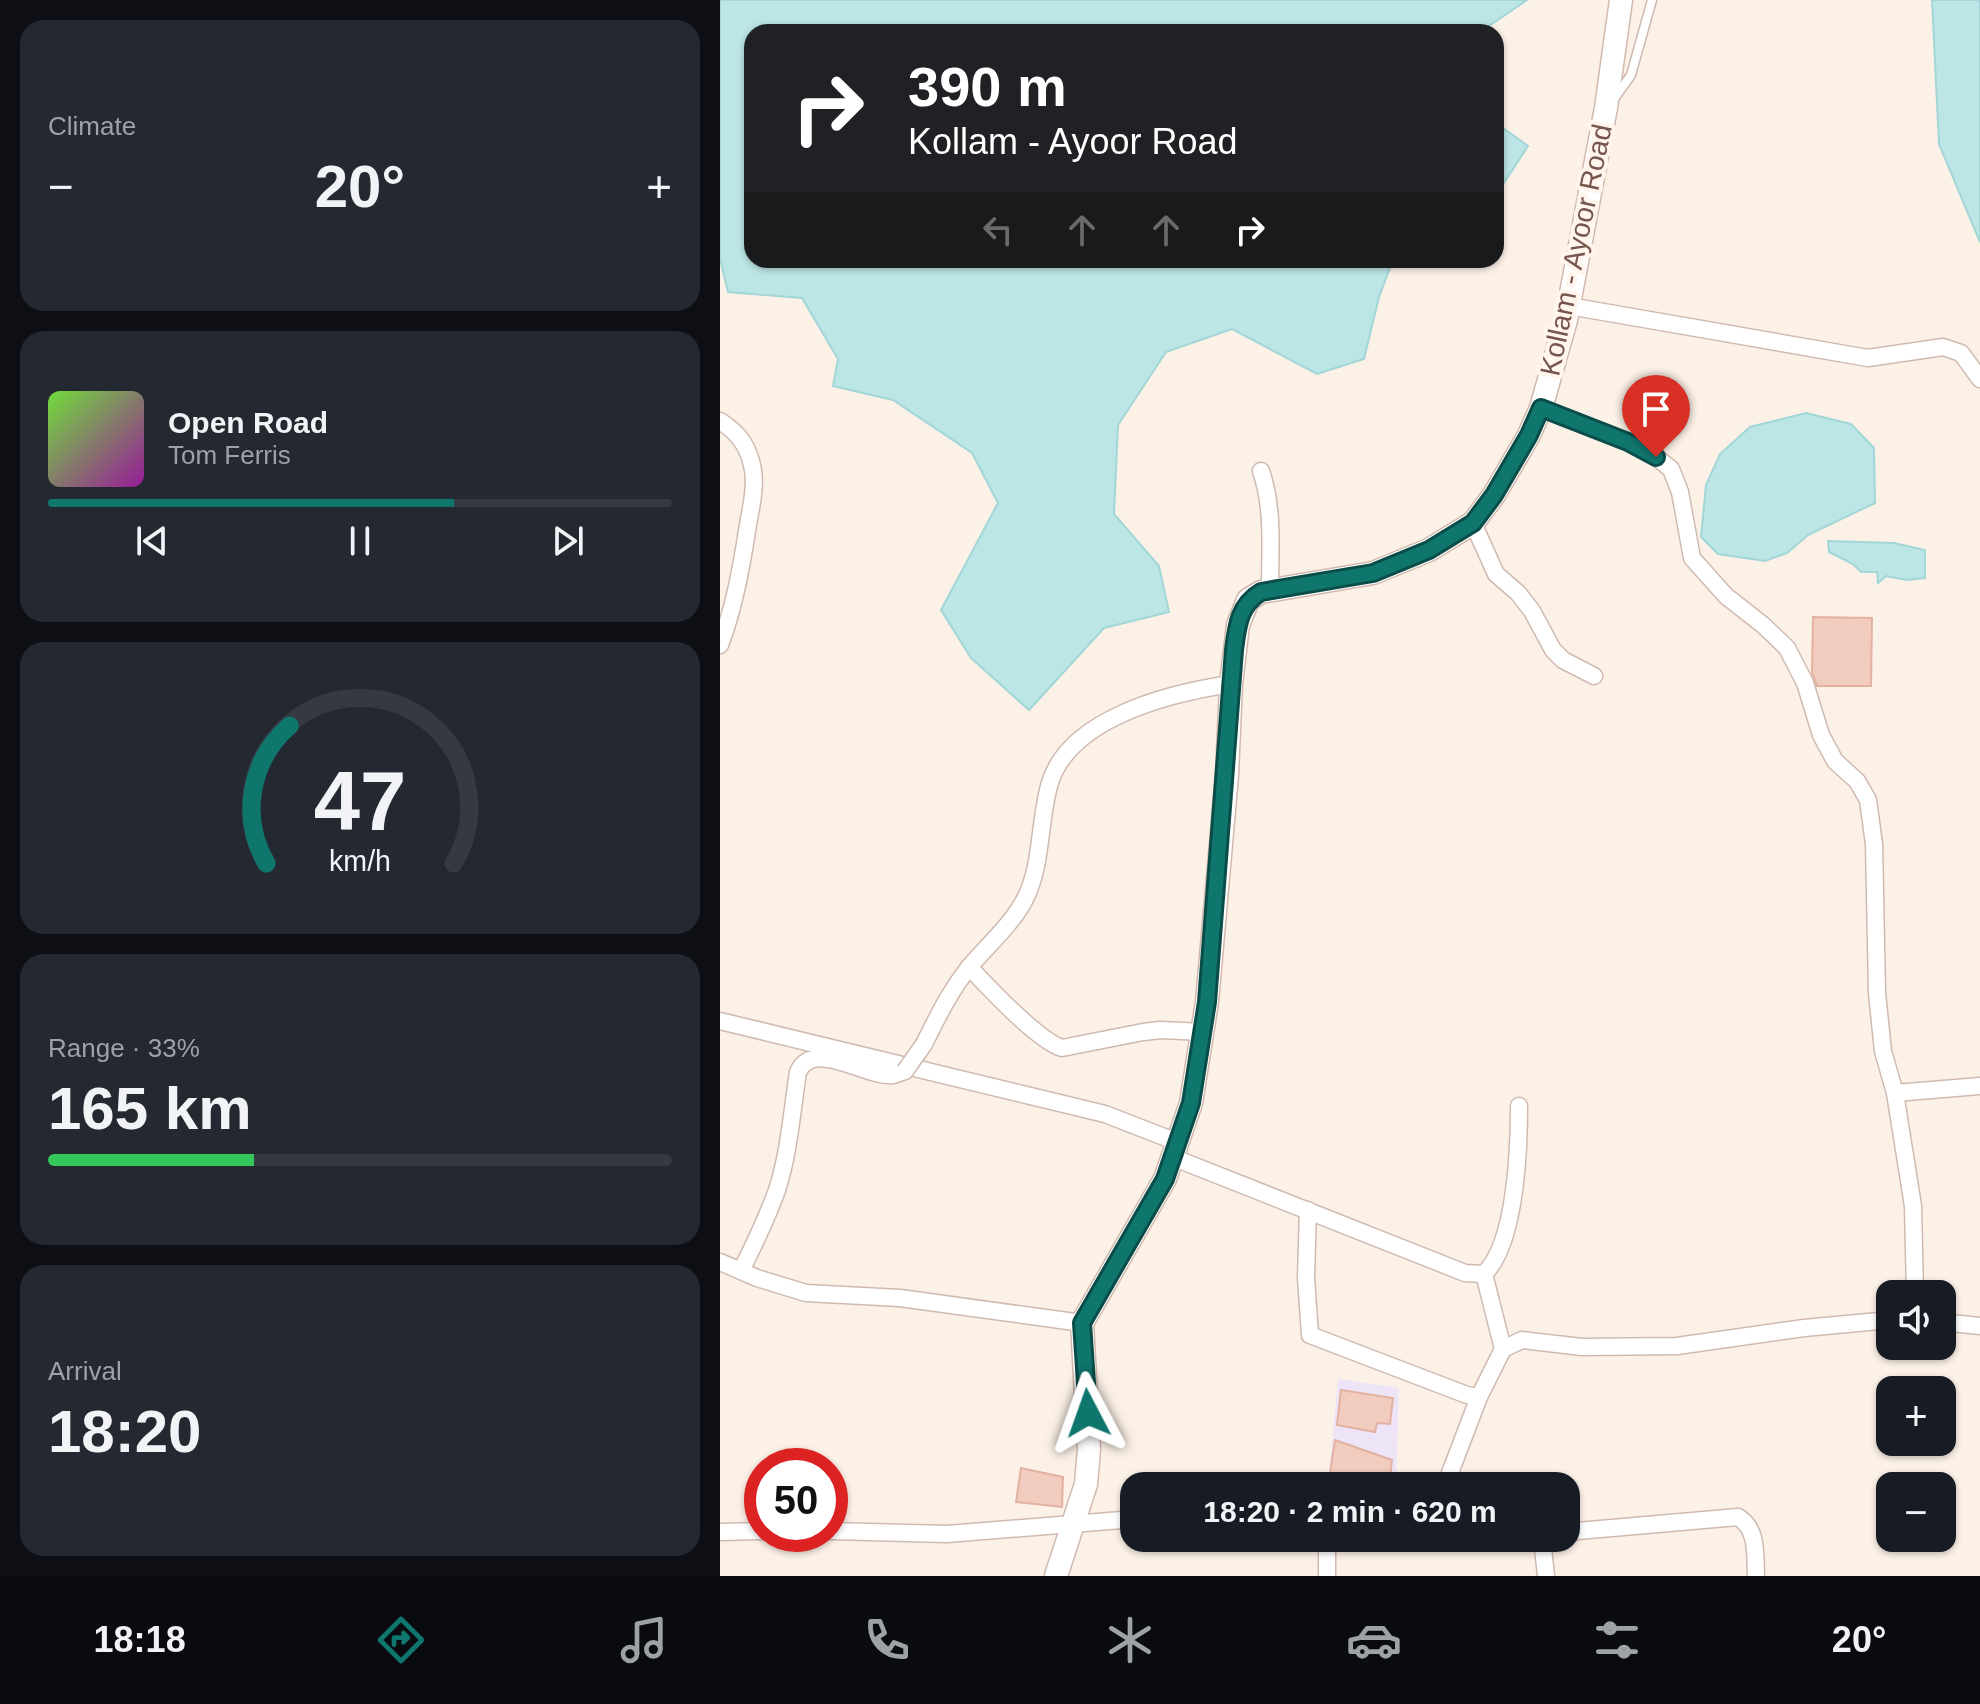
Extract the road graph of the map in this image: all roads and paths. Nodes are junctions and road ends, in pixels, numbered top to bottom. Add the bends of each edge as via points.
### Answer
1 (1621, 0) edge
2 (1652, 0) edge
3 (1606, 108) junction
4 (1569, 306) junction
5 (1980, 379) edge
6 (1541, 408) junction
7 (720, 421) edge
8 (1261, 471) dead end
9 (1473, 523) junction
10 (1270, 590) junction
11 (720, 645) edge
12 (1594, 676) dead end
13 (1231, 684) junction
14 (969, 967) junction
15 (720, 1021) edge
16 (1203, 1032) junction
17 (1980, 1086) edge
18 (1895, 1093) junction
19 (1519, 1106) dead end
20 (1175, 1150) junction
21 (1308, 1210) junction
22 (720, 1262) edge
23 (741, 1271) junction
24 (1484, 1274) junction
25 (1915, 1280) edge
26 (1876, 1321) edge
27 (1082, 1323) junction
28 (1956, 1323) edge
29 (1980, 1326) edge
30 (1503, 1349) junction
31 (1479, 1397) junction
32 (1450, 1472) edge
33 (1120, 1520) edge
34 (1075, 1523) junction
35 (744, 1531) edge
36 (848, 1531) edge
37 (1580, 1531) edge
38 (720, 1532) edge
39 (1327, 1552) edge
40 (1543, 1552) edge
41 (1056, 1576) edge
42 (1327, 1576) edge
43 (1546, 1576) edge
44 (1756, 1576) edge

1 - 3 main road, Kollam - Ayoor Road
2 - 3 lane via 1631,75
3 - 4 main road, Kollam - Ayoor Road
4 - 5 street via 1868,358 1943,347 1961,353
4 - 6 main road, Kollam - Ayoor Road
6 - 9 main road, Kollam - Ayoor Road
6 - 18 street via 1628,442 1671,469 1692,558 1726,596 1787,648 1805,683 1821,735 1868,800 1877,993 1883,1051
7 - 11 street via 737,432 753,472 743,566
8 - 10 street via 1269,509
9 - 10 main road, Kollam - Ayoor Road via 1429,550 1373,573
9 - 12 street via 1496,574 1525,602 1553,650
10 - 13 main road via 1248,600 1242,612
13 - 14 street via 1138,707 1092,730 1062,756 1050,782 1027,894
13 - 16 main road
14 - 16 street via 1056,1046 1161,1030
14 - 23 street, bridge via 905,1071 891,1075 832,1059 802,1063 777,1189
15 - 20 street via 1105,1114
16 - 20 main road via 1191,1103
17 - 18 street
18 - 25 street via 1913,1206
19 - 24 street via 1510,1216
20 - 21 street
20 - 27 main road via 1165,1179
21 - 24 street via 1465,1273
21 - 31 street via 1310,1335
22 - 23 street
23 - 27 street via 806,1293 900,1298
24 - 30 street
26 - 30 street via 1677,1346 1582,1347 1522,1340
27 - 34 main road via 1089,1449
28 - 29 street
30 - 31 street
31 - 32 street
33 - 34 street
34 - 36 street via 947,1534
34 - 41 main road
35 - 38 street
37 - 44 street via 1738,1517 1753,1534
39 - 42 street
40 - 43 street

